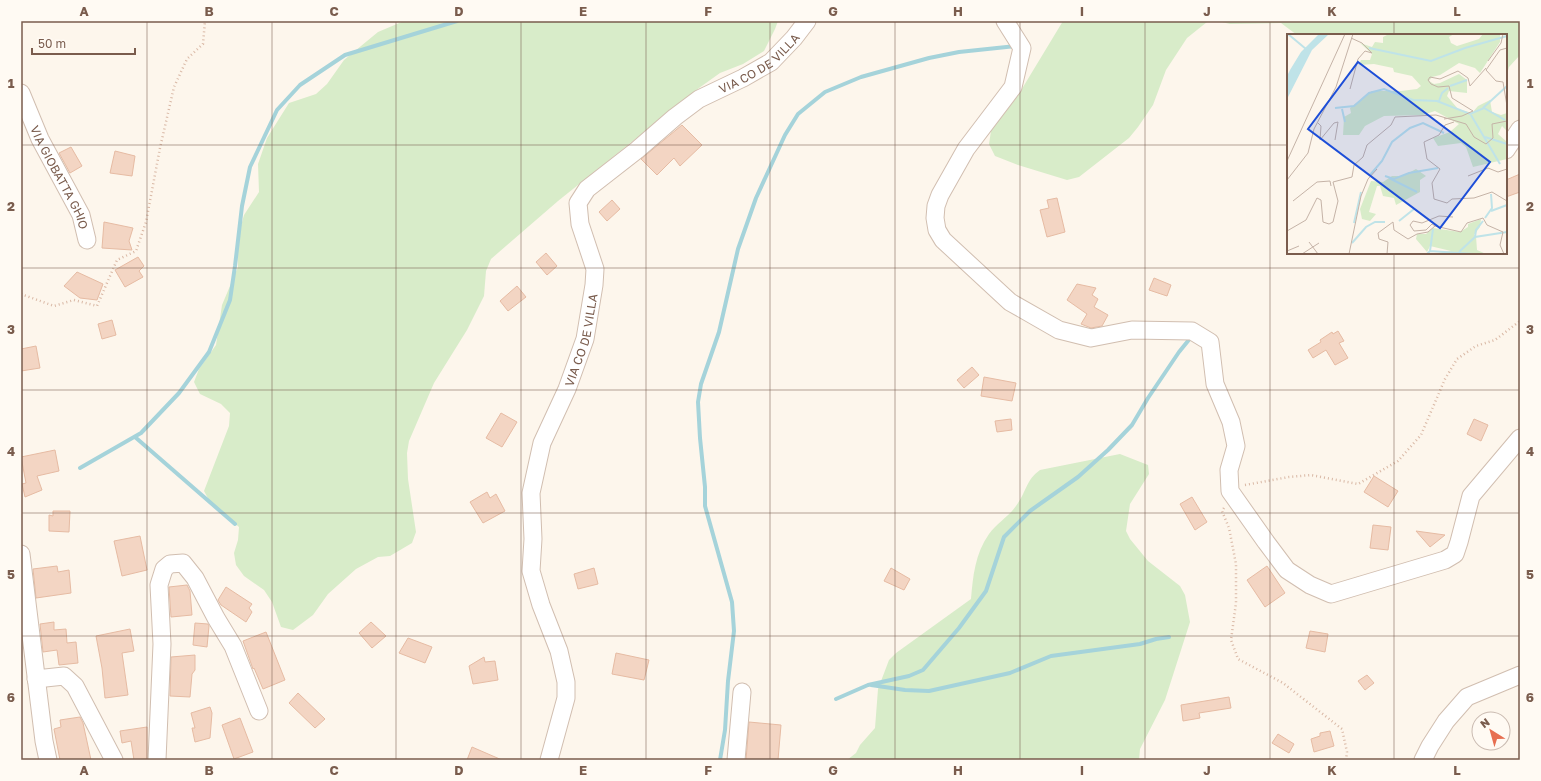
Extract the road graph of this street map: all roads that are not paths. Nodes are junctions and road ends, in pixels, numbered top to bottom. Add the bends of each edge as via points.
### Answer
1 (808, 21) edge
2 (1004, 21) edge
3 (21, 93) edge
4 (1520, 129) edge
5 (1507, 148) edge
6 (87, 240) dead end
7 (1520, 438) edge
8 (21, 554) edge
9 (1520, 675) edge
10 (36, 680) junction
11 (742, 692) dead end
12 (259, 711) dead end
13 (48, 760) edge
14 (114, 760) edge
15 (157, 760) edge
16 (549, 760) edge
17 (736, 760) edge
18 (1423, 760) edge

1 - 16 street, VIA CO DE VILLA via 771,62 699,99 587,189 578,203 580,224 595,268 594,285 585,339 567,389 542,443 531,493 531,571 559,651 566,682 566,698
2 - 7 street via 1022,48 1013,87 966,149 940,195 936,206 937,230 944,240 1010,302 1059,330 1091,338 1132,330 1192,331 1210,342 1215,384 1231,422 1236,446 1229,470 1236,488 1266,542 1287,570 1310,586 1330,594 1445,560 1455,554 1471,496
3 - 6 street, VIA GIOBATTA GHIO via 40,139 81,215
4 - 5 street
8 - 10 street
9 - 18 street via 1467,697 1446,721
10 - 13 street
10 - 14 street via 64,676 75,686
11 - 17 street
12 - 15 street via 233,646 195,578 183,563 170,564 164,569 160,585 162,644

